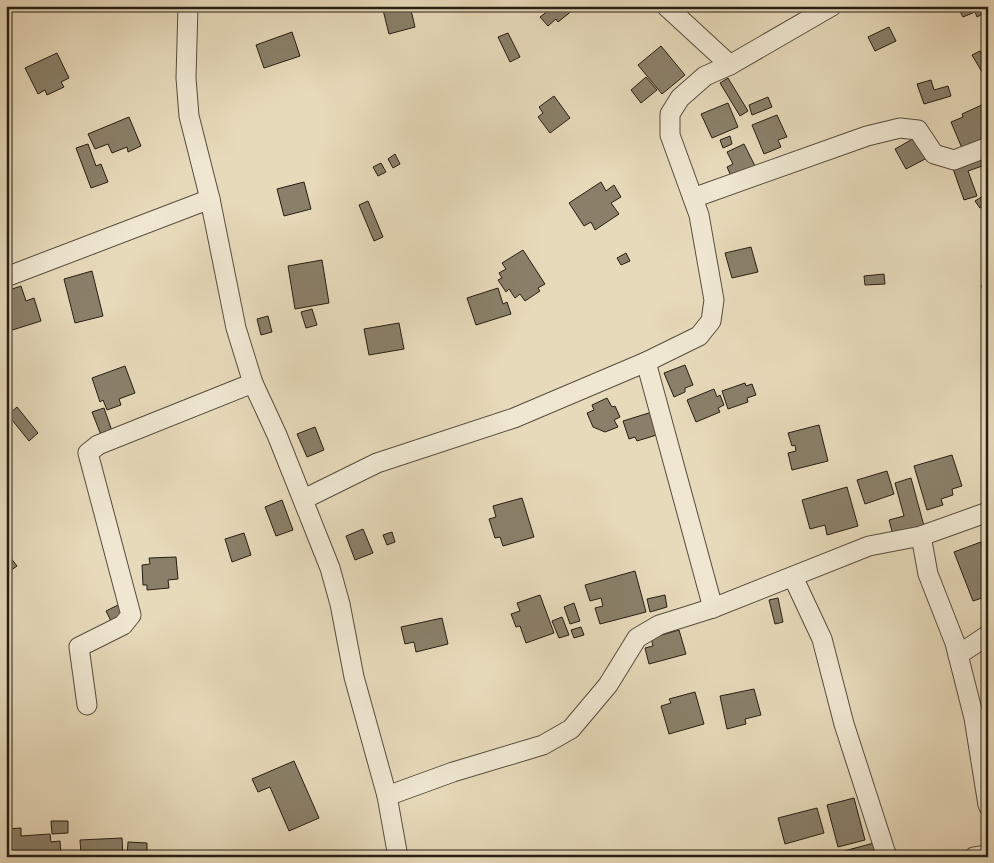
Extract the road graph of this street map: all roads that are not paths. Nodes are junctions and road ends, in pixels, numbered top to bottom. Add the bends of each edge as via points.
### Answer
1 (188, 6) edge
2 (666, 6) edge
3 (832, 6) edge
4 (730, 65) junction
5 (988, 147) edge
6 (692, 198) junction
7 (210, 199) junction
8 (6, 277) edge
9 (646, 362) junction
10 (253, 383) junction
11 (304, 499) junction
12 (988, 512) edge
13 (922, 536) junction
14 (793, 577) junction
15 (713, 608) junction
16 (988, 635) edge
17 (958, 655) junction
18 (87, 705) dead end
19 (387, 796) junction
20 (988, 805) edge
21 (988, 855) edge
22 (398, 857) edge
23 (887, 857) edge
24 (974, 857) edge

1 - 7 street via 186,78 189,116
2 - 4 street
3 - 4 street
4 - 6 street via 690,86 670,114 670,135
5 - 6 street via 954,160 934,154 918,130 900,128 867,136
6 - 9 street via 699,214 714,300 711,321 699,336
7 - 8 street
7 - 10 street via 236,328
9 - 11 street via 514,418 377,463
9 - 15 street
10 - 11 street
10 - 18 street via 98,445 88,453 131,615 124,625 79,647
11 - 19 street via 330,568 354,677
12 - 13 street
13 - 14 street via 869,546
13 - 17 street via 928,574
14 - 15 street
14 - 23 street via 822,639 844,724
15 - 19 street via 659,625 636,638 608,685 571,729 543,745
16 - 17 street
17 - 20 street via 974,718
19 - 22 street
21 - 24 street

